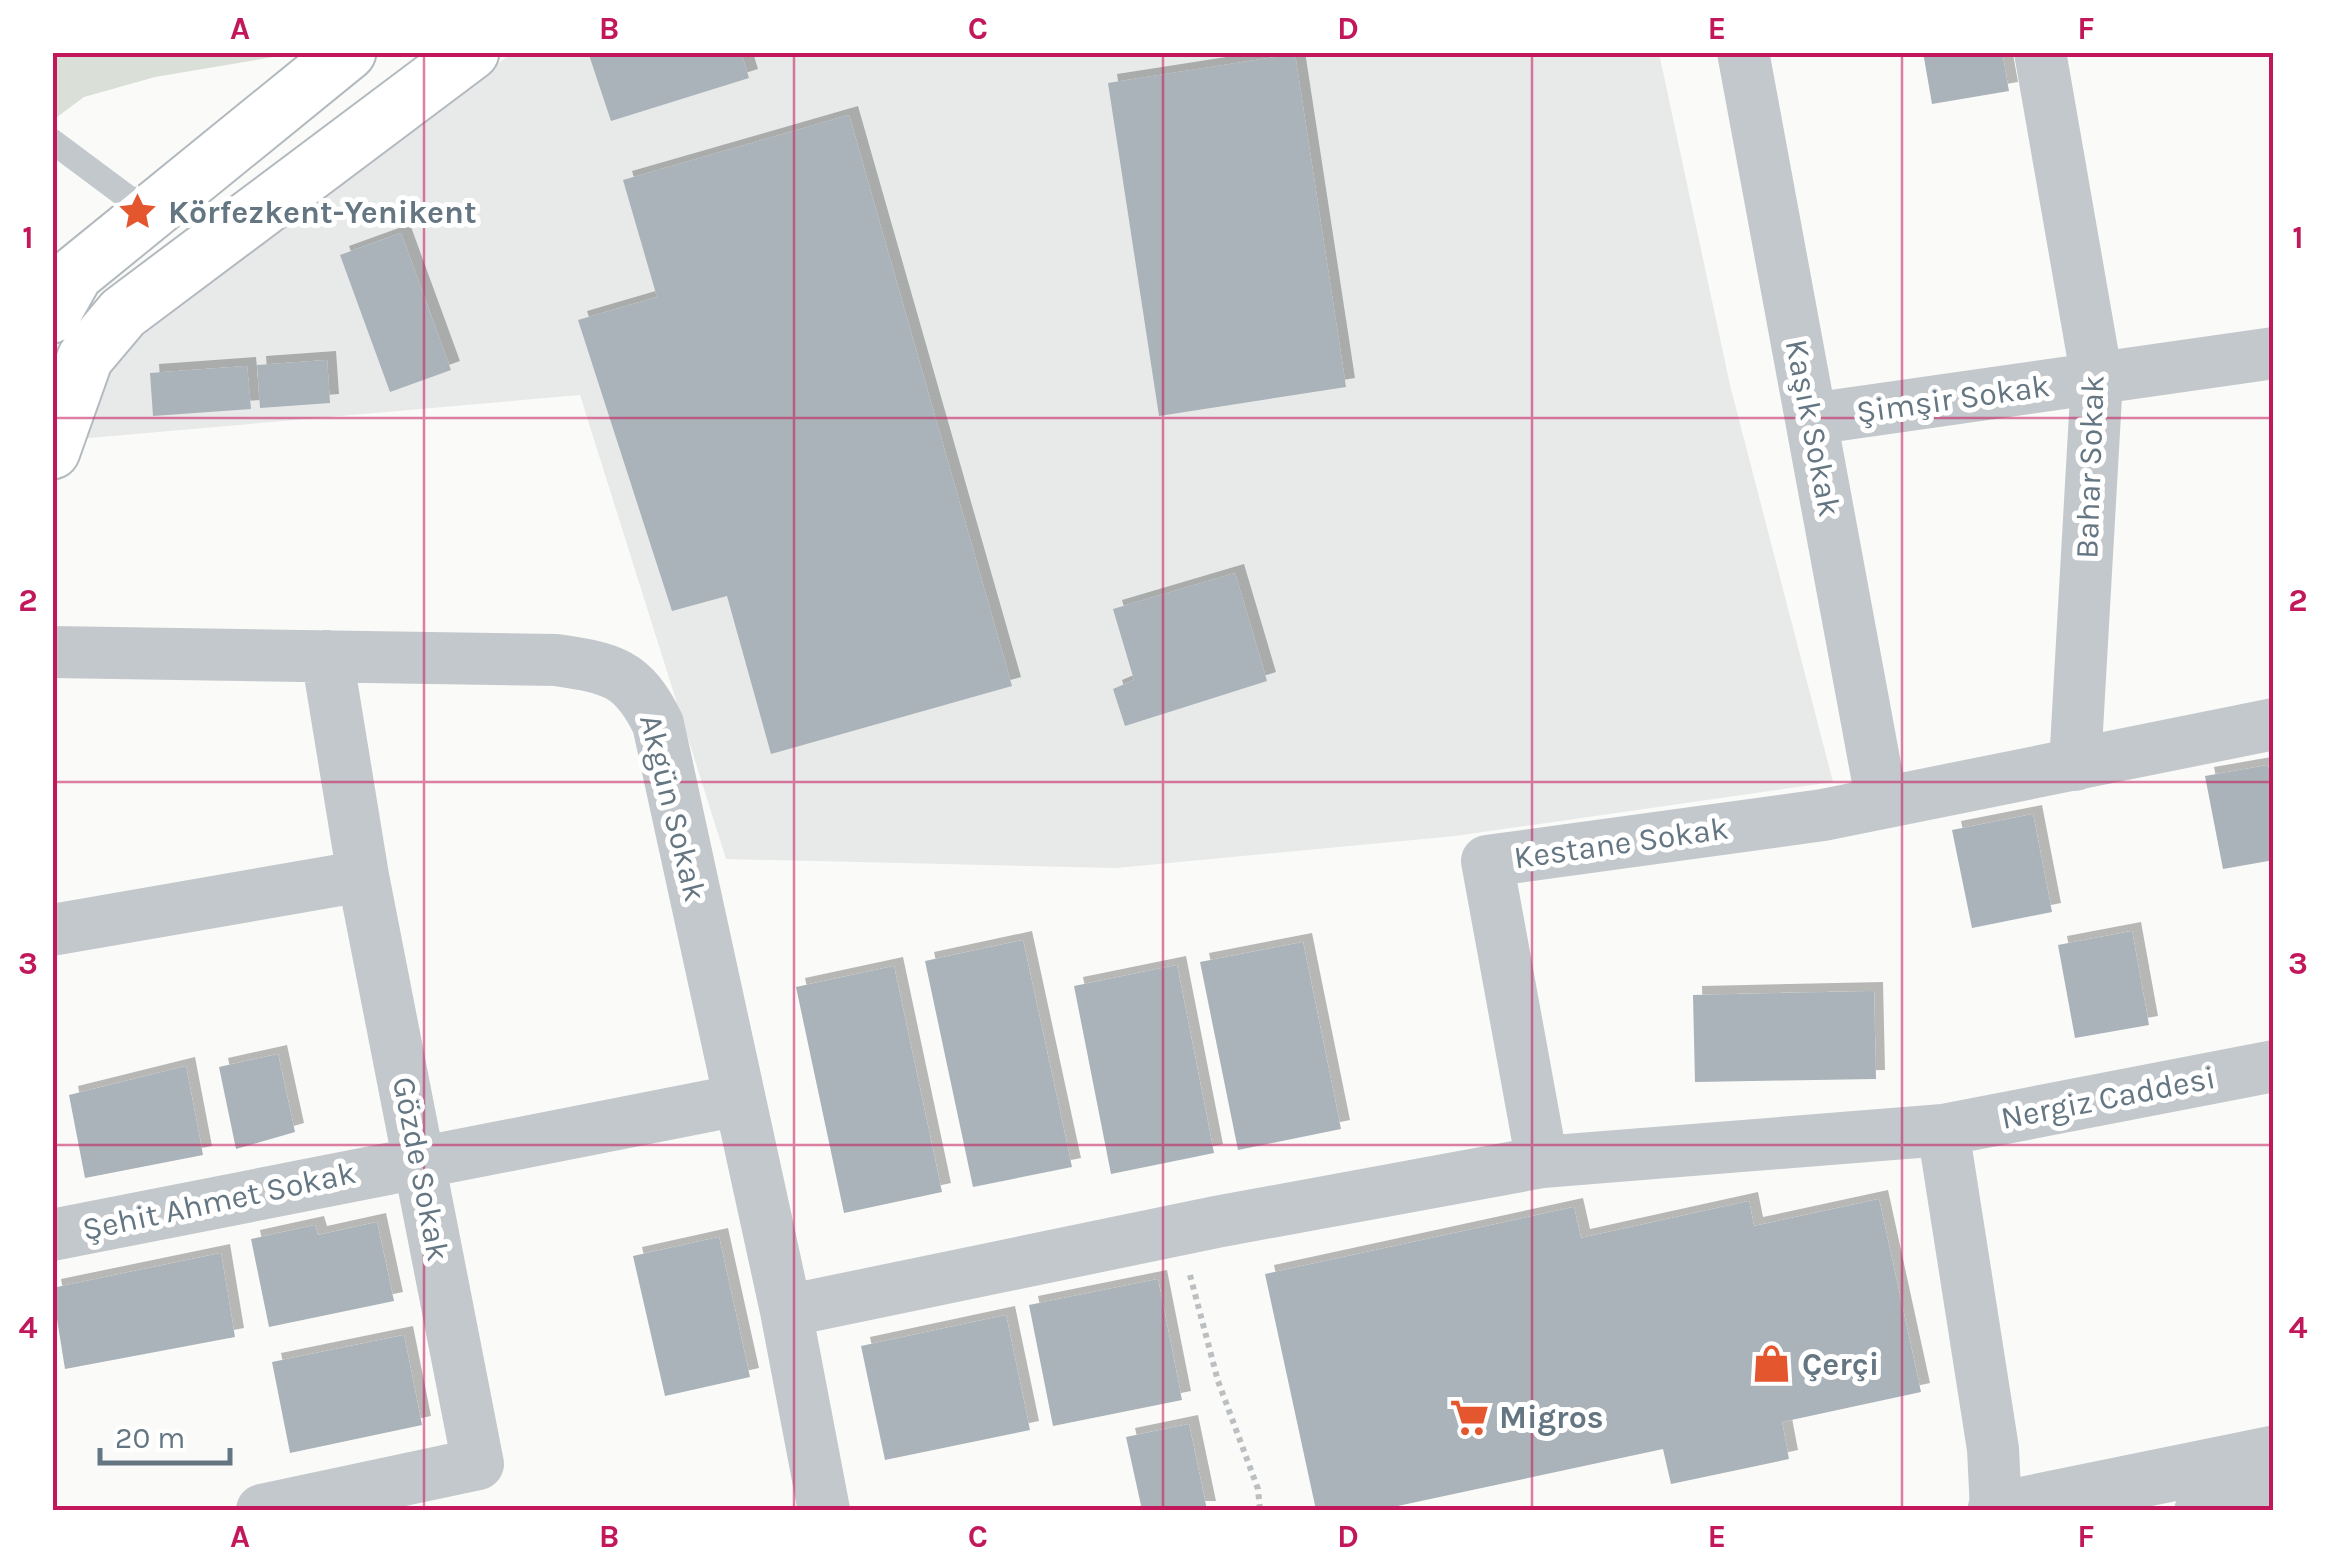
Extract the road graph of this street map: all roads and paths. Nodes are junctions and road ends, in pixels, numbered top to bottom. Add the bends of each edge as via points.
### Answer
1 (348, 52) edge
2 (471, 52) edge
3 (1742, 52) edge
4 (2040, 52) edge
5 (52, 142) edge
6 (150, 214) junction
7 (64, 283) edge
8 (2274, 353) edge
9 (2097, 379) junction
10 (1811, 418) junction
11 (52, 450) edge
12 (52, 652) edge
13 (328, 656) junction
14 (2274, 724) edge
15 (2075, 766) junction
16 (1882, 804) junction
17 (363, 876) junction
18 (52, 930) edge
19 (2274, 1066) edge
20 (739, 1100) junction
21 (1943, 1130) junction
22 (420, 1160) junction
23 (1542, 1162) junction
24 (1178, 1230) junction
25 (52, 1235) edge
26 (786, 1311) junction
27 (2274, 1454) edge
28 (407, 1496) edge
29 (2058, 1502) edge
30 (262, 1510) edge
31 (824, 1510) edge
32 (1260, 1510) edge
33 (1996, 1510) edge

1 - 6 main road
2 - 11 main road via 100,335
3 - 10 street, Kaşık Sokak
4 - 9 street, Bahar Sokak
5 - 6 lane
6 - 7 main road
8 - 9 street, Şimşir Sokak
9 - 10 street, Şimşir Sokak
9 - 15 street, Bahar Sokak
10 - 16 street, Kaşık Sokak
12 - 13 street, Akgün Sokak
13 - 17 street, Gözde Sokak
13 - 20 street, Akgün Sokak via 556,660 625,677 643,694 658,724
14 - 15 street, Kestane Sokak
15 - 16 street, Kestane Sokak
16 - 23 street, Kestane Sokak via 1487,861
17 - 18 street
17 - 22 street, Gözde Sokak
19 - 21 street, Nergiz Caddesi
20 - 22 street, Şehit Ahmet Sokak
20 - 26 street, Akgün Sokak
21 - 23 street
21 - 33 street via 1994,1449
22 - 25 street, Şehit Ahmet Sokak
22 - 28 street, Gözde Sokak via 478,1464
23 - 24 street
24 - 26 street
24 - 32 path
26 - 31 street, Akgün Sokak
27 - 29 street
28 - 30 street, Gözde Sokak
29 - 33 street

